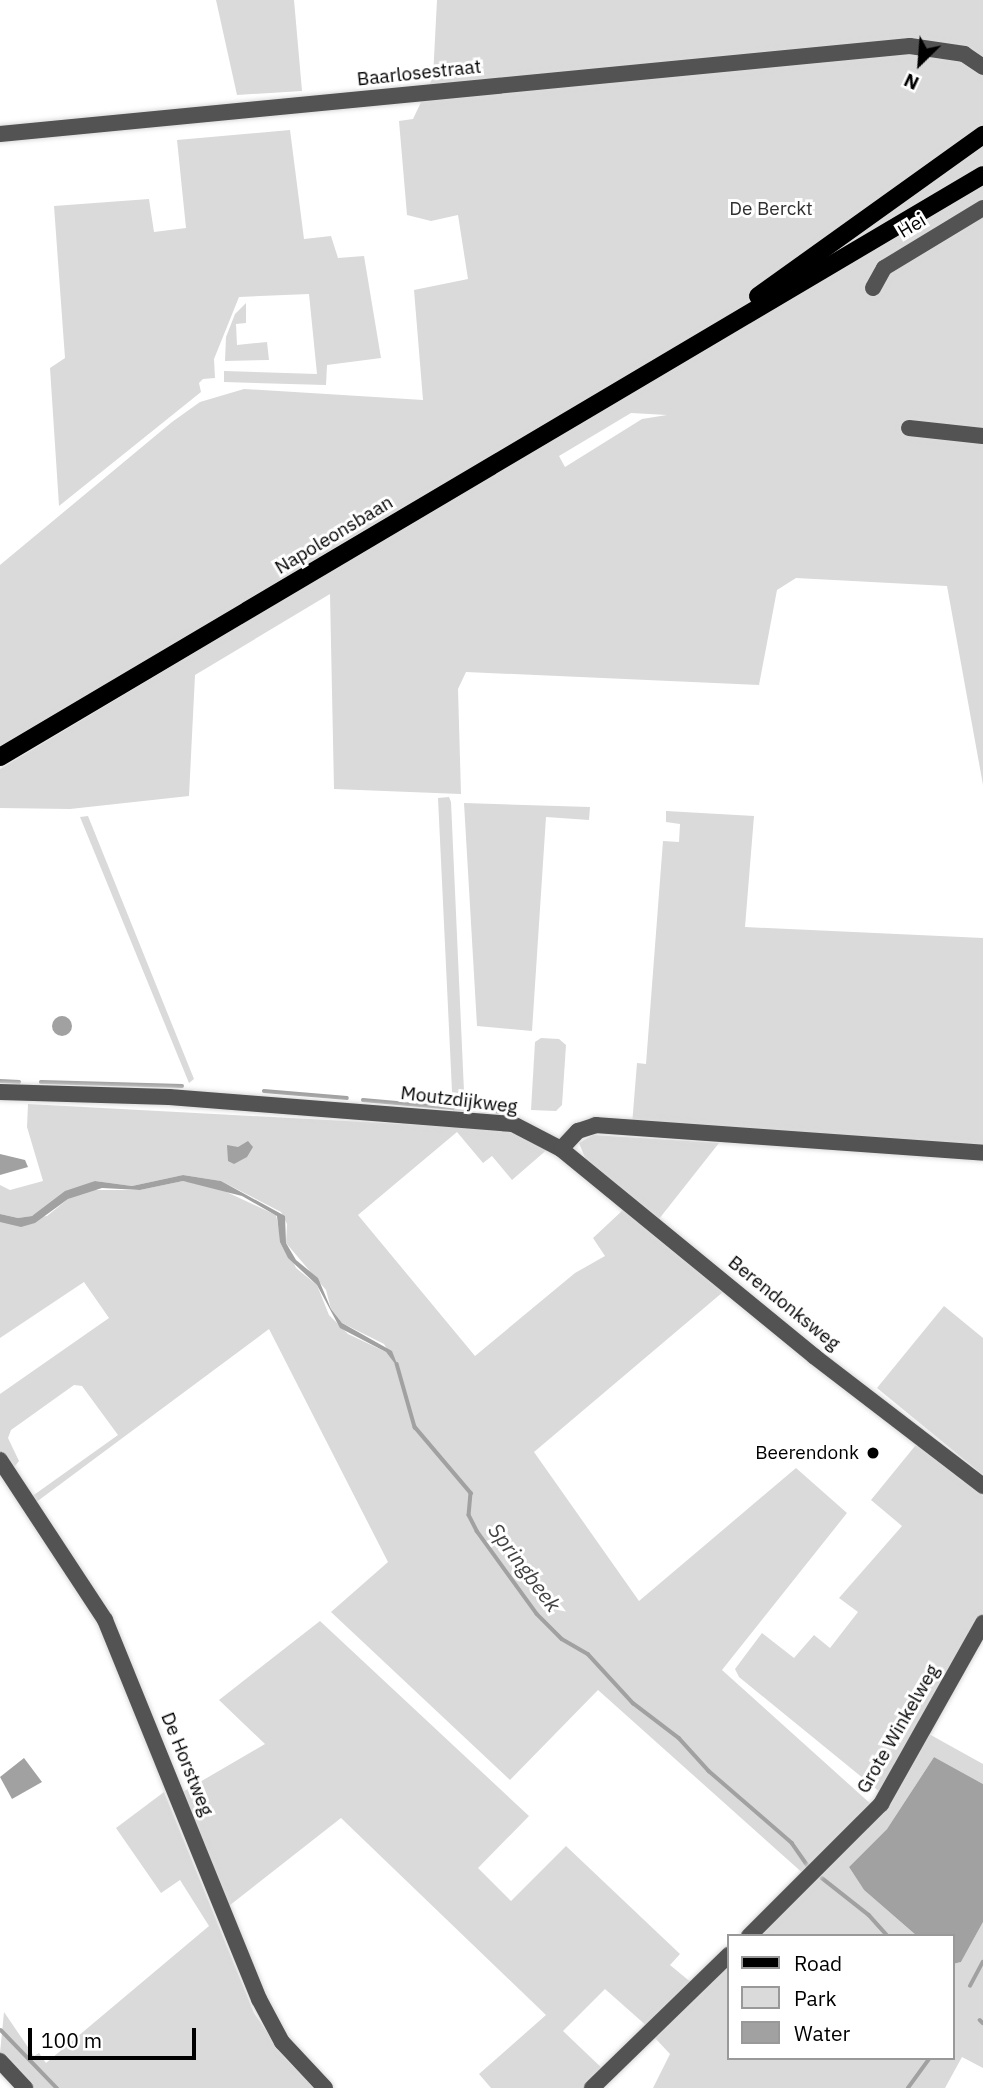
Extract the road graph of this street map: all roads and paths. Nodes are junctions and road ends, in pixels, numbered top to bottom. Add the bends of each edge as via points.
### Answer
1 (945, 50) junction
2 (983, 67) edge
3 (983, 79) edge
4 (0, 135) edge
5 (983, 135) edge
6 (983, 175) edge
7 (983, 208) edge
8 (873, 288) dead end
9 (689, 349) junction
10 (909, 428) dead end
11 (983, 436) edge
12 (0, 757) edge
13 (0, 1092) edge
14 (561, 1149) junction
15 (983, 1153) edge
16 (0, 1460) edge
17 (983, 1486) edge
18 (983, 1623) edge
19 (751, 1934) edge
20 (727, 1957) edge
21 (0, 2061) edge
22 (22, 2087) edge
23 (325, 2088) edge
24 (592, 2088) edge

1 - 2 street, Baarlosestraat via 964,54
1 - 3 street
1 - 4 street, Baarlosestraat via 910,46
5 - 9 main road, Napoleonsbaan via 868,214
6 - 9 main road, Napoleonsbaan
7 - 8 street, Hei via 884,268
9 - 12 main road, Napoleonsbaan
10 - 11 street
13 - 14 street, Moutzdijkweg via 169,1097 475,1119 513,1124
14 - 15 street via 578,1131 596,1125
14 - 17 street, Berendonksweg via 815,1357 877,1400
16 - 23 street, De Horstweg via 105,1620 259,1999 282,2042
18 - 19 street, Grote Winkelweg via 881,1804
20 - 24 street
21 - 22 street

